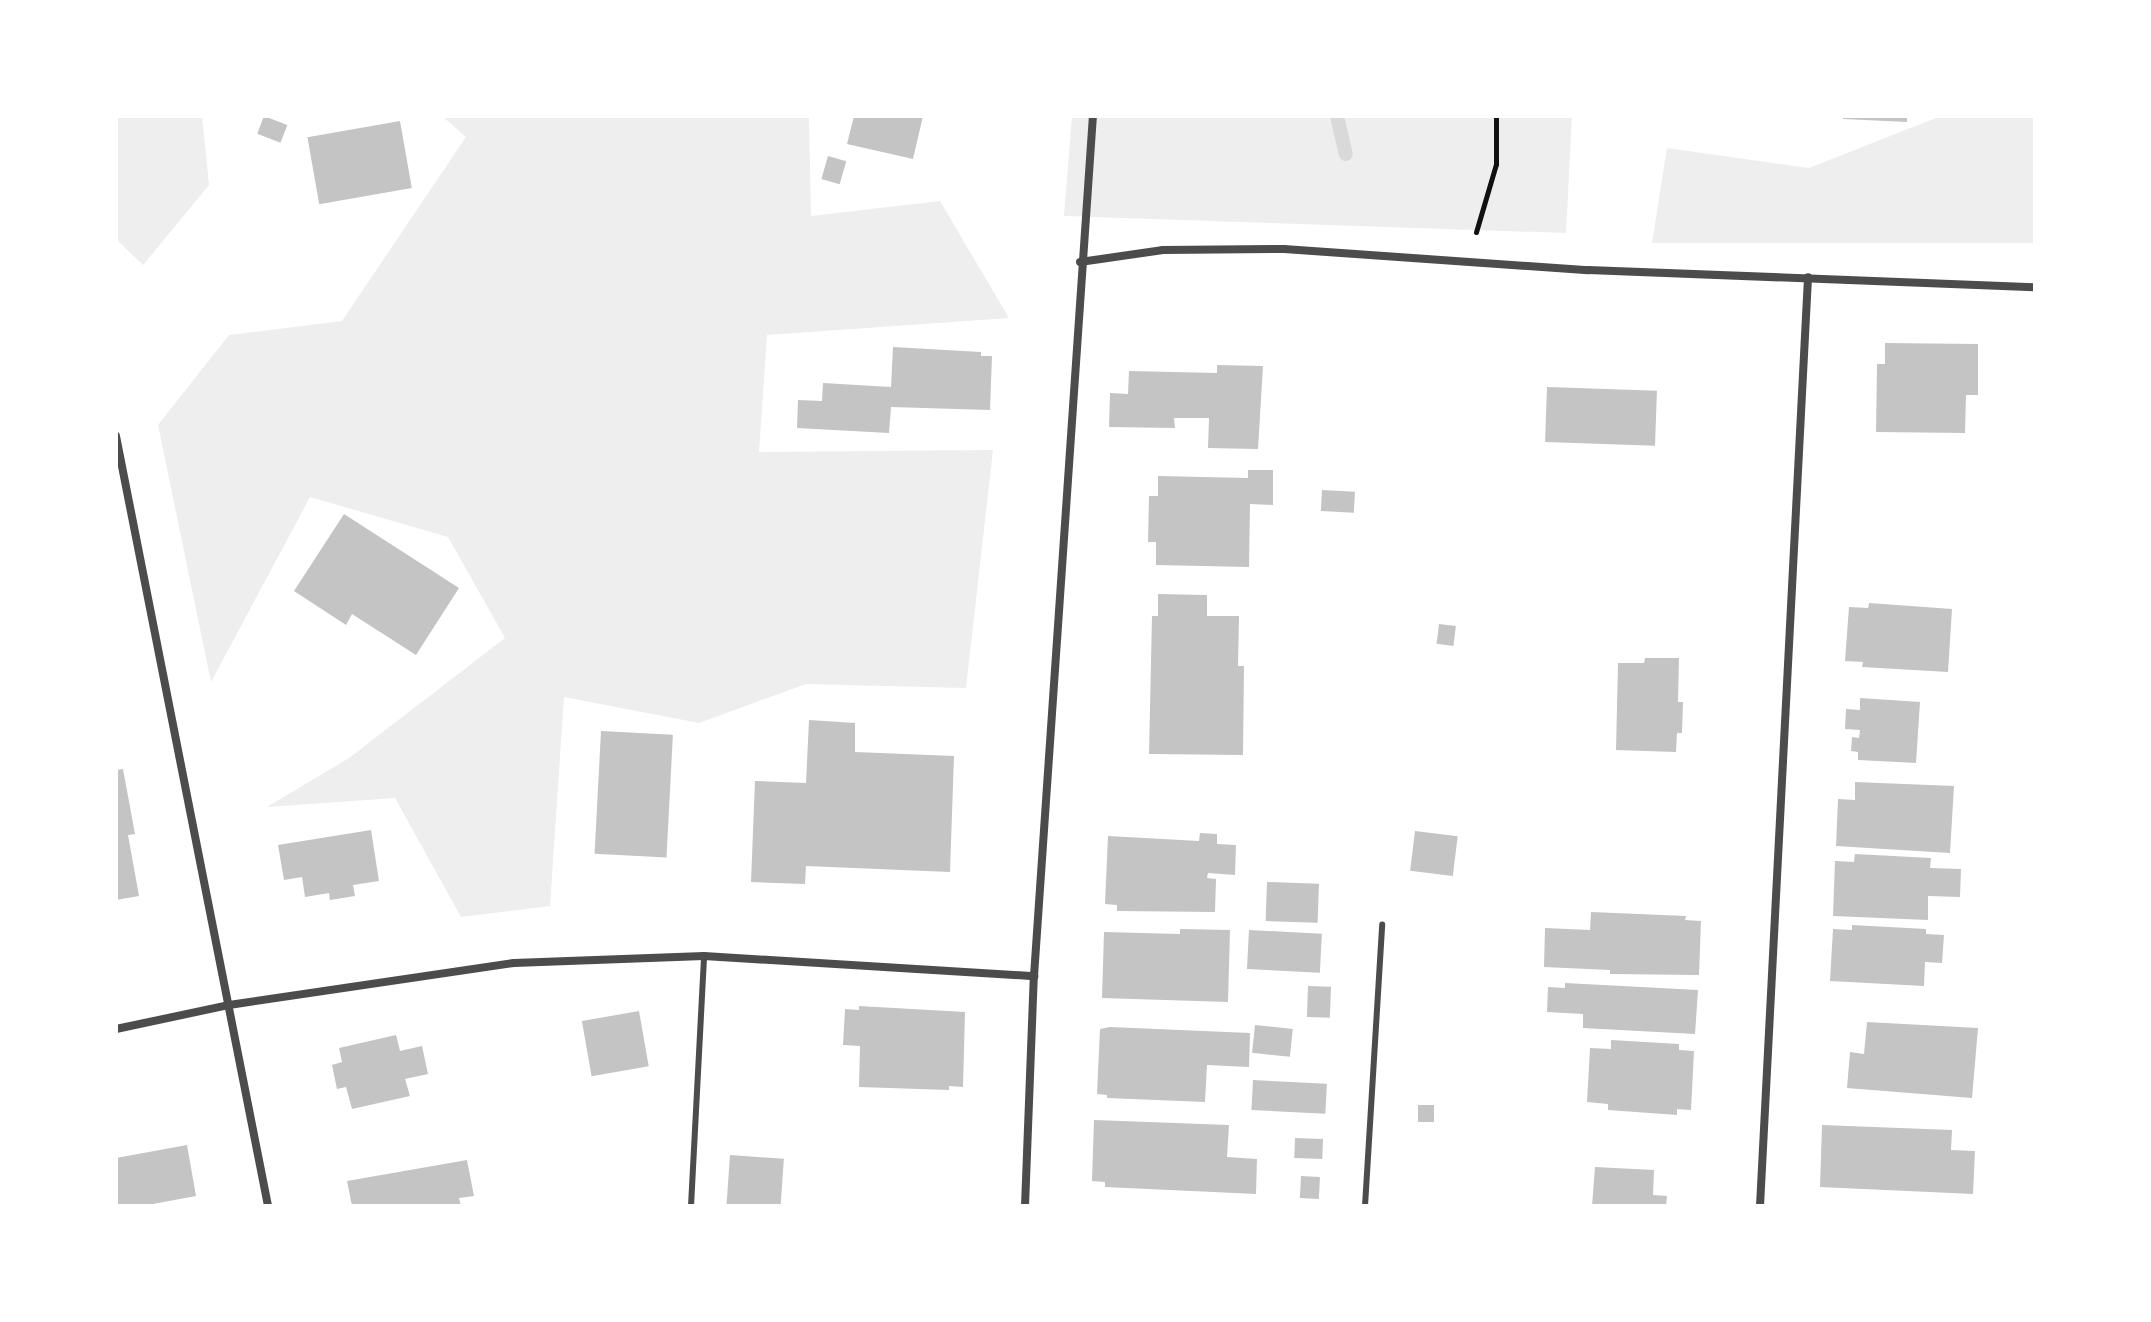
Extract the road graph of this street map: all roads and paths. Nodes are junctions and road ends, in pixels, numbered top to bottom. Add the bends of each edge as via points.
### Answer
1 (1093, 116) edge
2 (1496, 116) edge
3 (1468, 261) junction
4 (1080, 262) junction
5 (1808, 277) junction
6 (2035, 287) edge
7 (116, 436) edge
8 (1382, 925) dead end
9 (704, 956) junction
10 (1034, 976) junction
11 (229, 1005) junction
12 (116, 1029) edge
13 (268, 1206) edge
14 (691, 1206) edge
15 (1025, 1206) edge
16 (1365, 1206) edge
17 (1760, 1206) edge

1 - 4 street
2 - 3 path via 1496,164
3 - 4 street via 1284,249 1163,250
3 - 5 street
4 - 10 street
5 - 6 street
5 - 17 street
7 - 11 street
8 - 16 lane
9 - 10 street
9 - 11 street via 514,963
9 - 14 lane
10 - 15 street
11 - 12 street
11 - 13 street

